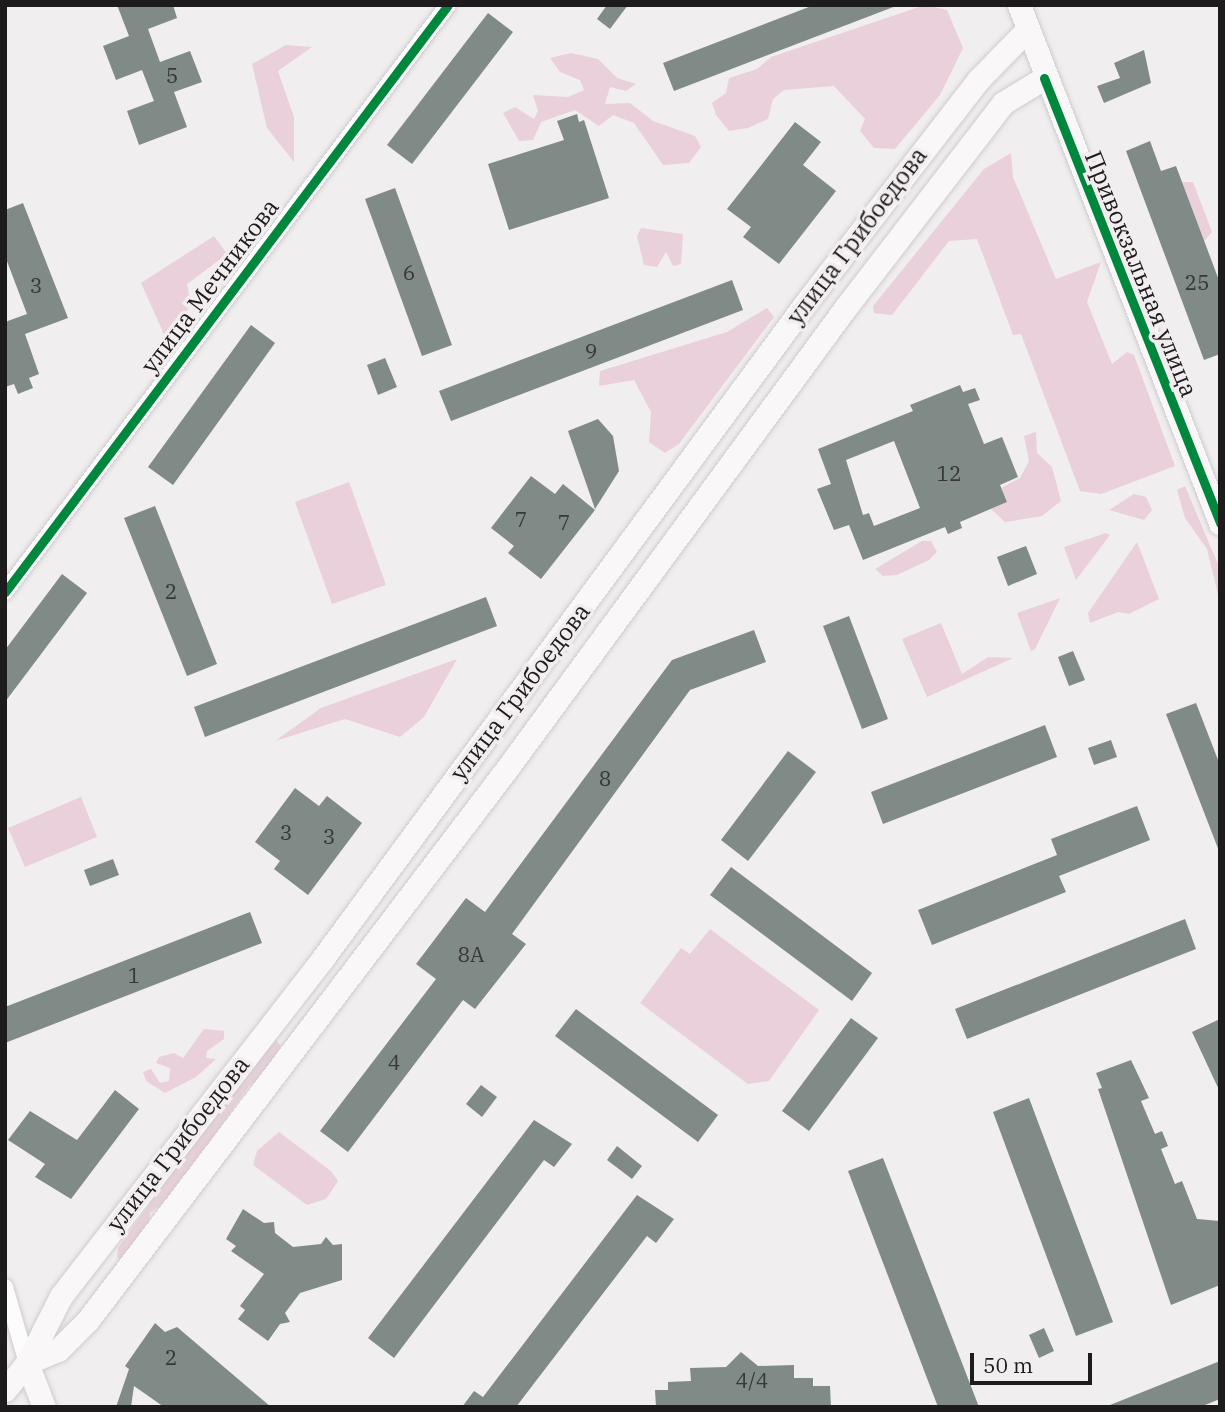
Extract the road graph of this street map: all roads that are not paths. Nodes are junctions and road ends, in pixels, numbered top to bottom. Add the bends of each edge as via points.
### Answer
1 (448, 5) edge
2 (1019, 5) edge
3 (1027, 30) junction
4 (1044, 78) junction
5 (1220, 523) edge
6 (5, 592) edge
7 (5, 1287) edge
8 (27, 1363) junction
9 (5, 1390) edge
10 (44, 1407) edge

1 - 6 street, улица Мечникова
2 - 3 main road, Привокзальная улица
3 - 4 main road, Привокзальная улица
3 - 8 main road, улица Грибоедова via 978,80 805,304 323,958 61,1296
4 - 5 main road, Привокзальная улица
4 - 8 main road, улица Грибоедова via 1003,103 846,307 506,770 88,1320 58,1350
7 - 8 street
8 - 9 main road, улица Грибоедова
8 - 10 main road

